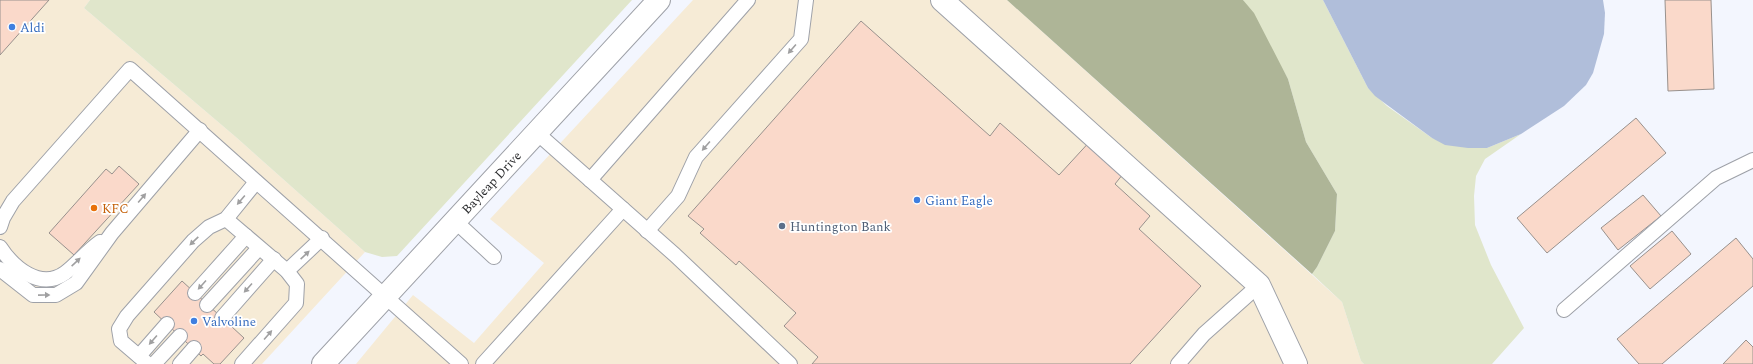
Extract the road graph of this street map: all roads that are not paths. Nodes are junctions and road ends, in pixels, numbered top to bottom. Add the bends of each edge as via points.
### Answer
1 (660, 0) edge
2 (748, 0) edge
3 (806, 0) edge
4 (942, 0) edge
5 (200, 130) junction
6 (537, 133) junction
7 (1753, 160) edge
8 (590, 180) junction
9 (256, 182) junction
10 (13, 201) junction
11 (623, 209) junction
12 (0, 210) edge
13 (226, 218) junction
14 (455, 221) junction
15 (0, 227) edge
16 (647, 231) junction
17 (112, 233) junction
18 (246, 236) junction
19 (322, 238) junction
20 (0, 247) edge
21 (259, 248) junction
22 (494, 257) dead end
23 (274, 259) junction
24 (0, 269) edge
25 (287, 271) junction
26 (1259, 285) junction
27 (195, 293) dead end
28 (385, 296) junction
29 (207, 305) dead end
30 (1564, 310) dead end
31 (222, 318) dead end
32 (167, 324) dead end
33 (180, 336) dead end
34 (194, 348) dead end
35 (143, 360) edge
36 (1184, 362) edge
37 (154, 364) edge
38 (180, 364) edge
39 (242, 364) edge
40 (323, 364) edge
41 (461, 364) edge
42 (483, 364) edge
43 (790, 364) edge
44 (1296, 364) edge

1 - 6 street, Bayleap Drive
2 - 8 lane
3 -> 16 lane via 801,39 696,158 678,196
4 - 26 street
5 - 9 lane
5 - 10 lane via 130,69
17 -> 5 lane
6 - 8 lane
6 - 14 street, Bayleap Drive
7 - 30 lane via 1716,178
8 - 11 lane
9 -> 13 lane
9 - 19 lane
10 - 12 lane
10 - 15 lane via 2,218
11 - 16 lane
11 - 42 lane
13 - 18 lane
13 -> 35 lane via 209,227 193,242 127,316 119,329 121,341
14 - 22 lane
14 - 28 street, Bayleap Drive
16 - 43 lane
20 -> 17 lane via 10,261 26,274 39,279 53,279 64,274 91,248
24 -> 17 lane via 33,295 56,295 76,283
18 - 21 lane
18 -> 27 lane
25 -> 19 lane
19 - 28 lane
21 - 23 lane
21 - 29 lane
23 - 25 lane
23 -> 31 lane
39 -> 25 lane via 296,303 297,284
26 - 36 lane via 1204,334
26 - 44 street
28 - 40 street, Bayleap Drive
28 - 41 lane
32 -> 35 lane
33 - 37 lane
34 - 38 lane

